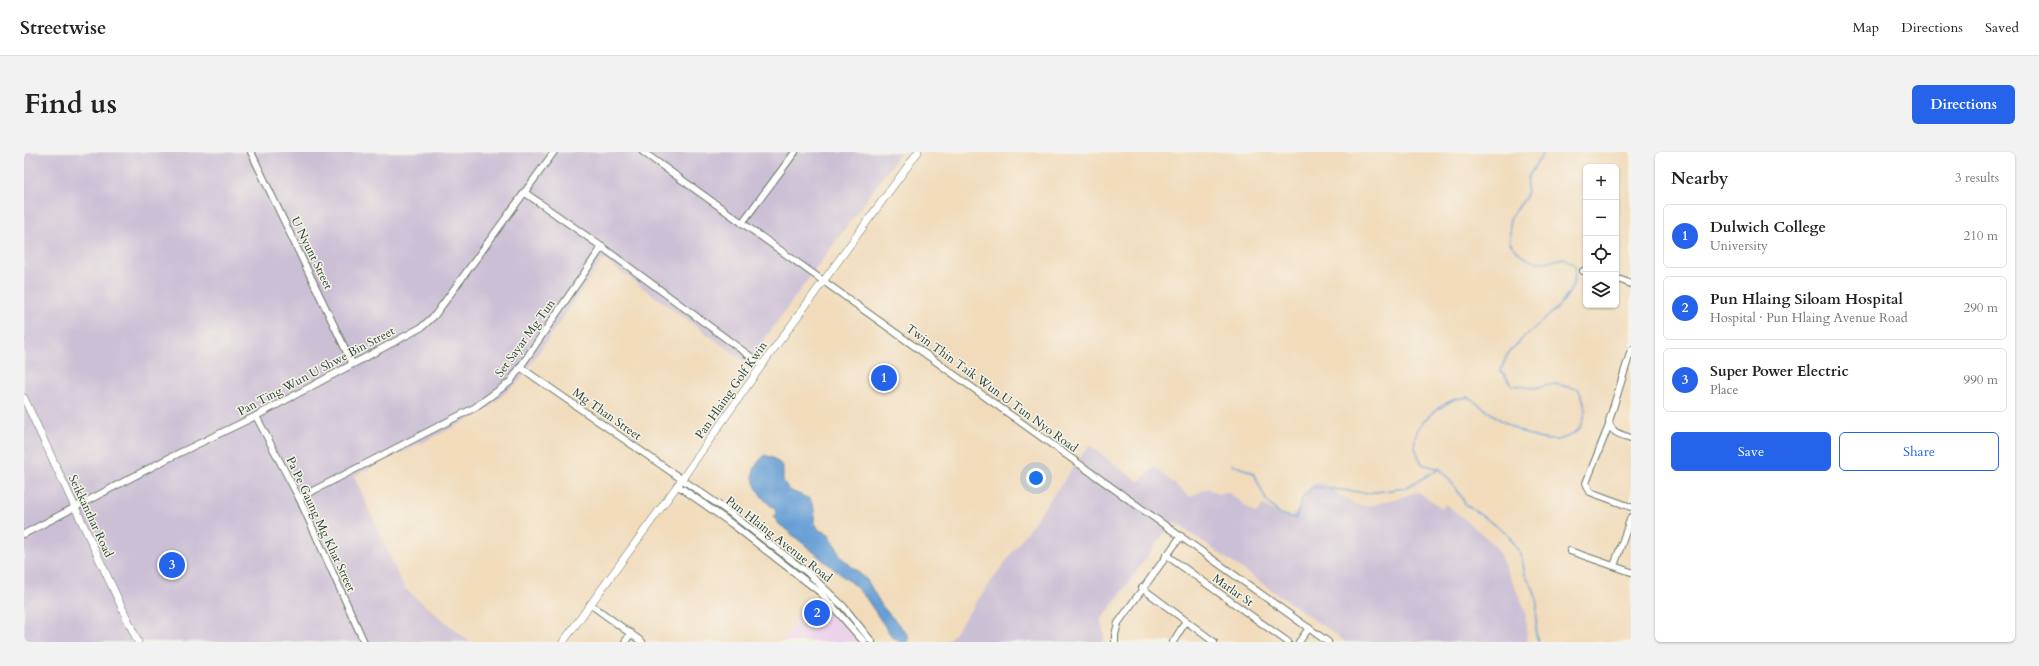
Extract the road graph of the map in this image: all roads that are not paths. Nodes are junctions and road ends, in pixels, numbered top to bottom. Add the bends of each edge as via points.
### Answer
1 (251, 152) edge
2 (554, 152) edge
3 (643, 152) edge
4 (795, 152) edge
5 (918, 152) edge
6 (524, 192) junction
7 (742, 223) junction
8 (602, 247) junction
9 (1619, 279) edge
10 (825, 281) junction
11 (1631, 284) edge
12 (1631, 350) edge
13 (352, 363) junction
14 (762, 364) junction
15 (520, 367) junction
16 (24, 398) edge
17 (256, 416) junction
18 (1609, 425) junction
19 (1631, 438) edge
20 (682, 479) junction
21 (677, 485) junction
22 (299, 498) junction
23 (1631, 506) edge
24 (75, 508) junction
25 (1631, 517) edge
26 (24, 534) edge
27 (1181, 536) junction
28 (1570, 551) dead end
29 (1166, 556) junction
30 (1614, 566) junction
31 (1631, 572) edge
32 (1142, 588) junction
33 (590, 604) junction
34 (1186, 621) junction
35 (1309, 628) junction
36 (631, 634) junction
37 (138, 642) edge
38 (364, 642) edge
39 (563, 642) edge
40 (624, 642) edge
41 (642, 642) edge
42 (864, 642) edge
43 (872, 642) edge
44 (1115, 642) edge
45 (1173, 642) edge
46 (1214, 642) edge
47 (1288, 642) edge
48 (1299, 642) edge
49 (1328, 642) edge

1 - 13 street, U Nyunt Street
2 - 6 street, Pan Ting Wun U Shwe Bin Street
3 - 7 street, Twin Thin Taik Wun U Tun Nyo Road
4 - 7 street
5 - 10 street, Pan Hlaing Golf Kwin
6 - 8 street
6 - 13 street, Pan Ting Wun U Shwe Bin Street via 434,315 422,327
7 - 10 street, Twin Thin Taik Wun U Tun Nyo Road
8 - 14 street
8 - 15 street, Set Sayar Mg Tun
9 - 11 street
10 - 14 street, Pan Hlaing Golf Kwin
10 - 27 street, Twin Thin Taik Wun U Tun Nyo Road
12 - 18 street
13 - 17 street, Pan Ting Wun U Shwe Bin Street
14 - 20 street, Pan Hlaing Golf Kwin
15 - 20 street, Mg Than Street
15 - 22 street, Set Sayar Mg Tun via 510,382 474,408
16 - 24 street, Seikkanthar Road
17 - 22 street, Pa Pe Gaung Mg Khat Street
17 - 24 street, Pan Ting Wun U Shwe Bin Street
18 - 19 street via 1614,432
18 - 23 street via 1586,488 1590,492
20 - 21 street, Pan Hlaing Golf Kwin
20 - 43 street, Pun Hlaing Avenue Road via 808,573 844,607
21 - 33 street, Pan Hlaing Golf Kwin
21 - 42 street, Pun Hlaing Avenue Road via 821,593
22 - 38 street, Pa Pe Gaung Mg Khat Street
24 - 26 street, Pan Ting Wun U Shwe Bin Street
24 - 37 street, Seikkanthar Road
25 - 30 street
27 - 29 street
27 - 35 street, Twin Thin Taik Wun U Tun Nyo Road
28 - 30 street
29 - 32 street
29 - 47 street, Marlar St
30 - 31 street
32 - 34 street
32 - 44 street via 1118,623
33 - 36 street
33 - 39 street, Pan Hlaing Golf Kwin
34 - 45 street
34 - 46 street
35 - 48 street
35 - 49 street, Twin Thin Taik Wun U Tun Nyo Road
36 - 40 street
36 - 41 street

